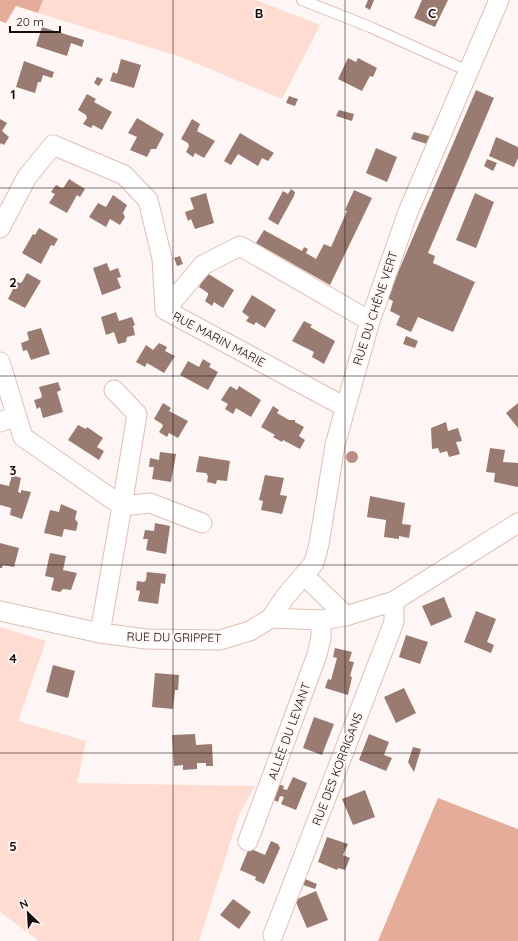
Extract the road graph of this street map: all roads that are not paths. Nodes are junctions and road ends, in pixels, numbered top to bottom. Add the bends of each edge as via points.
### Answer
1 (302, 0) edge
2 (499, 0) edge
3 (468, 71) junction
4 (0, 228) edge
5 (165, 310) junction
6 (370, 321) junction
7 (0, 362) edge
8 (114, 390) dead end
9 (345, 407) junction
10 (8, 419) edge
11 (122, 506) junction
12 (202, 523) dead end
13 (518, 523) edge
14 (303, 577) junction
15 (394, 601) junction
16 (0, 611) edge
17 (346, 616) junction
18 (271, 618) junction
19 (321, 620) junction
20 (100, 633) junction
21 (248, 841) dead end
22 (273, 935) dead end

1 - 3 lane via 370,26
2 - 3 street, RUE DU CHÊNE VERT
3 - 6 street, RUE DU CHÊNE VERT via 408,212
4 - 5 street, RUE MARIN MARIE via 27,177 53,145 124,175 148,200 162,258
5 - 6 street via 203,265 240,246
5 - 9 street, RUE MARIN MARIE
6 - 9 street, RUE DU CHÊNE VERT
7 - 10 street
8 - 11 street via 137,414
9 - 14 street, RUE DU CHÊNE VERT via 335,445 319,544 314,563
10 - 11 street via 23,437
11 - 12 street via 150,503
11 - 20 street
13 - 15 street
14 - 17 street
14 - 18 street, RUE DU CHÊNE VERT
15 - 17 street
15 - 22 street, RUE DES KORRIGANS via 394,622
16 - 20 street, RUE DU GRIPPET
17 - 19 street
18 - 19 street
18 - 20 street, RUE DU GRIPPET via 250,631 220,640 146,639
19 - 21 street, ALLÉE DU LEVANT via 321,638 317,654

